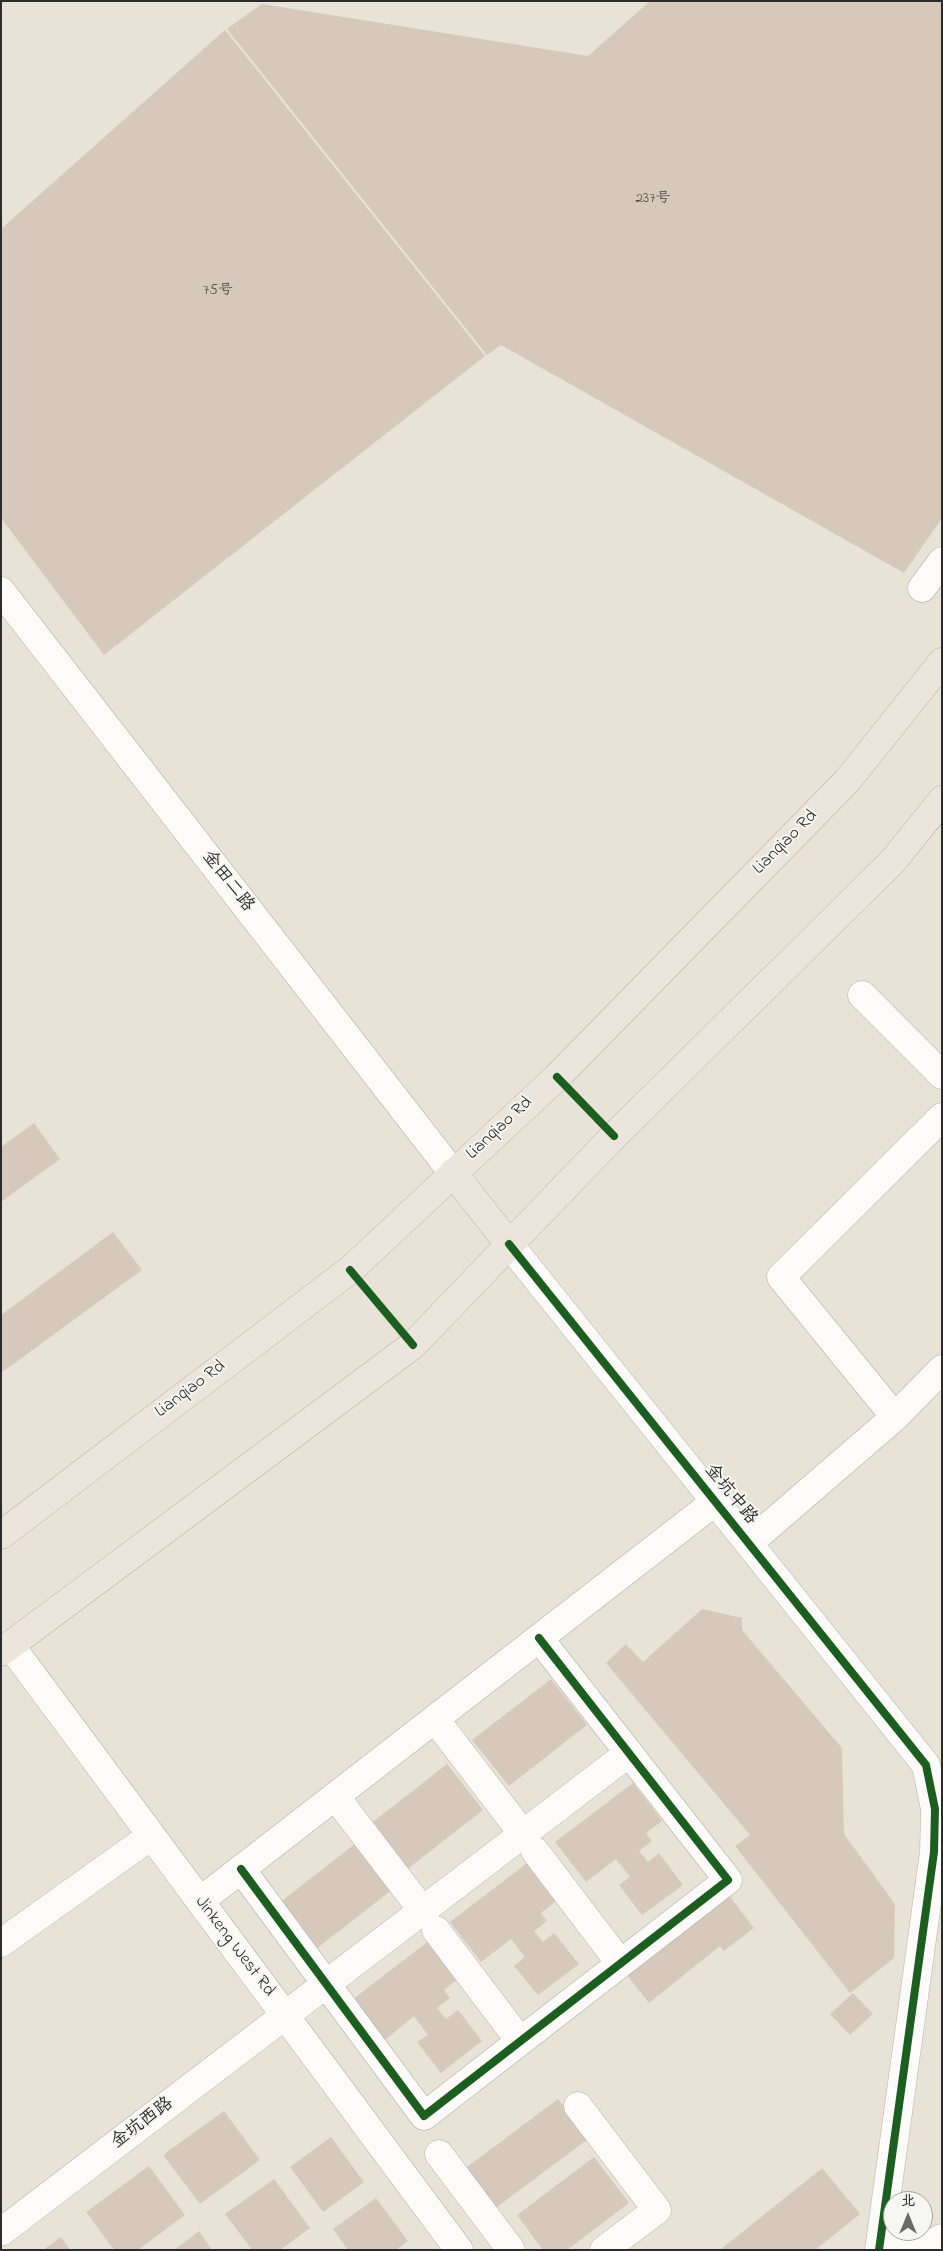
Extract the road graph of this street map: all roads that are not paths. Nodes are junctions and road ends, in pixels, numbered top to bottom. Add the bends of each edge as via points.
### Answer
1 (942, 561) edge
2 (922, 588) dead end
3 (1, 591) edge
4 (942, 662) edge
5 (942, 800) edge
6 (862, 995) dead end
7 (942, 1075) edge
8 (942, 1117) edge
9 (453, 1173) junction
10 (509, 1244) junction
11 (942, 1369) edge
12 (894, 1417) junction
13 (716, 1501) junction
14 (1, 1535) edge
15 (749, 1543) junction
16 (539, 1638) junction
17 (6, 1648) edge
18 (435, 1718) junction
19 (629, 1753) junction
20 (934, 1759) edge
21 (335, 1796) junction
22 (152, 1836) junction
23 (529, 1843) junction
24 (241, 1869) junction
25 (200, 1900) junction
26 (430, 1920) junction
27 (1, 1943) edge
28 (620, 1963) junction
29 (326, 1984) junction
30 (285, 2015) junction
31 (520, 2041) junction
32 (578, 2106) dead end
33 (438, 2154) dead end
34 (1, 2232) edge
35 (942, 2238) edge
36 (459, 2250) edge
37 (511, 2250) edge
38 (604, 2250) edge
39 (880, 2250) edge
40 (896, 2250) edge

1 - 2 street
3 - 9 street, 金田二路
4 - 9 main road, Lianqiao Rd via 847,782 557,1076
5 - 10 main road via 894,861 614,1136
6 - 7 street
8 - 12 street via 781,1277
9 - 10 main road
9 - 14 main road, Lianqiao Rd via 350,1270
10 - 13 street, 金坑中路
10 - 17 main road via 413,1345
11 - 12 street
12 - 15 street
13 - 15 street, 金坑中路
13 - 16 street
15 - 20 street, 金坑中路
16 - 18 street
16 - 19 street
17 - 22 street, Jinkeng West Rd
18 - 21 street
18 - 23 street
19 - 23 street, 金坑西路
19 - 28 street via 728,1880
20 - 39 street via 934,1852
21 - 24 street
21 - 26 street
22 - 25 street, Jinkeng West Rd
22 - 27 street
23 - 26 street, 金坑西路
23 - 28 street
24 - 25 street
24 - 29 street
25 - 30 street, Jinkeng West Rd
26 - 29 street, 金坑西路
26 - 31 street
28 - 31 street
29 - 30 street, 金坑西路
29 - 31 street via 424,2116
30 - 34 street, 金坑西路
30 - 36 street, Jinkeng West Rd
32 - 38 street via 657,2210
33 - 37 street
35 - 40 street via 928,2245

